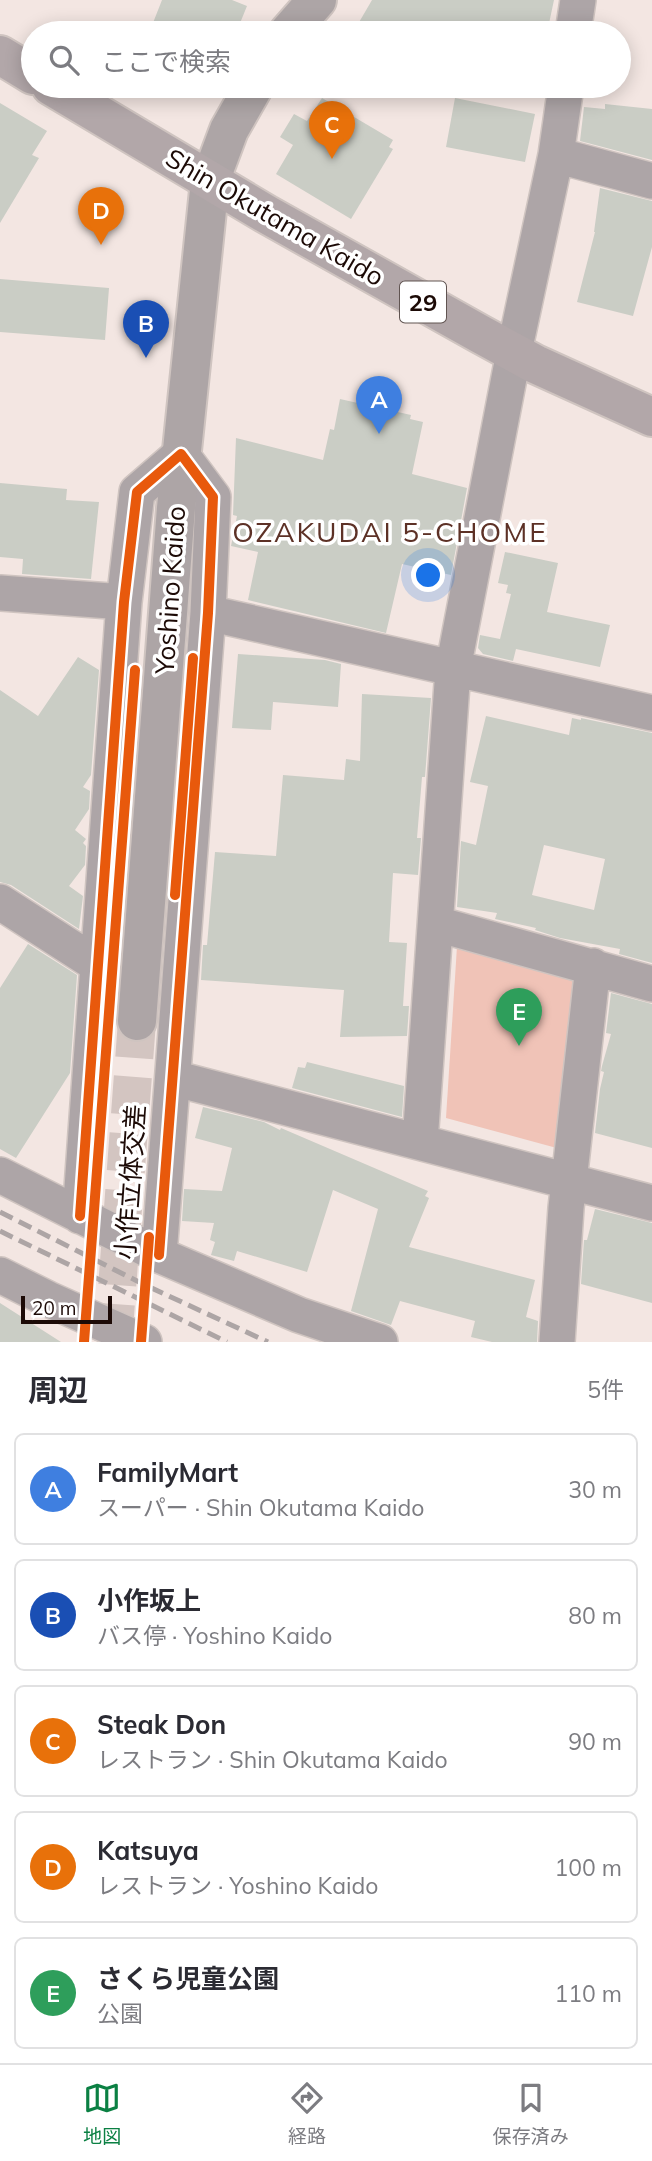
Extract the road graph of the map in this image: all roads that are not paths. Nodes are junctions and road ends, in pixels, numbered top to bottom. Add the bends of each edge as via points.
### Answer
1 (317, 0) edge
2 (578, 0) edge
3 (299, 21) edge
4 (575, 21) edge
5 (0, 55) edge
6 (21, 68) edge
7 (71, 98) edge
8 (247, 98) edge
9 (564, 98) edge
10 (556, 155) junction
11 (652, 180) edge
12 (210, 181) junction
13 (514, 352) junction
14 (652, 417) edge
15 (181, 454) junction
16 (0, 593) edge
17 (124, 602) junction
18 (208, 614) junction
19 (453, 669) junction
20 (652, 713) edge
21 (0, 902) edge
22 (437, 924) junction
23 (98, 965) junction
24 (593, 967) junction
25 (652, 984) edge
26 (137, 1021) tunnel mouth
27 (173, 1078) junction
28 (420, 1142) junction
29 (0, 1175) edge
30 (569, 1181) junction
31 (652, 1203) edge
32 (80, 1216) junction
33 (159, 1255) junction
34 (0, 1275) edge
35 (73, 1327) edge
36 (144, 1342) edge
37 (380, 1342) edge
38 (557, 1342) edge

1 - 3 main road
2 - 4 street
5 - 6 main road
7 - 12 main road, Shin Okutama Kaido / 29
8 - 12 main road, Yoshino Kaido via 229,130
9 - 10 street
10 - 11 street
10 - 13 street
12 - 13 main road, Shin Okutama Kaido / 29
12 - 15 main road, Yoshino Kaido
13 - 14 main road, Shin Okutama Kaido / 29
13 - 19 street
15 - 17 street via 137,492
15 - 18 street via 213,497
15 - 26 main road, Yoshino Kaido
16 - 17 street
17 - 23 street
18 - 19 street
18 - 27 street
19 - 20 street
19 - 22 street
21 - 23 street
22 - 24 street
22 - 28 street
23 - 32 street
24 - 25 street
24 - 30 street
27 - 28 street
27 - 33 street
28 - 30 street
29 - 32 street
30 - 31 street
30 - 38 street
32 - 33 street
33 - 37 street via 299,1315
34 - 35 street
35 - 36 street

